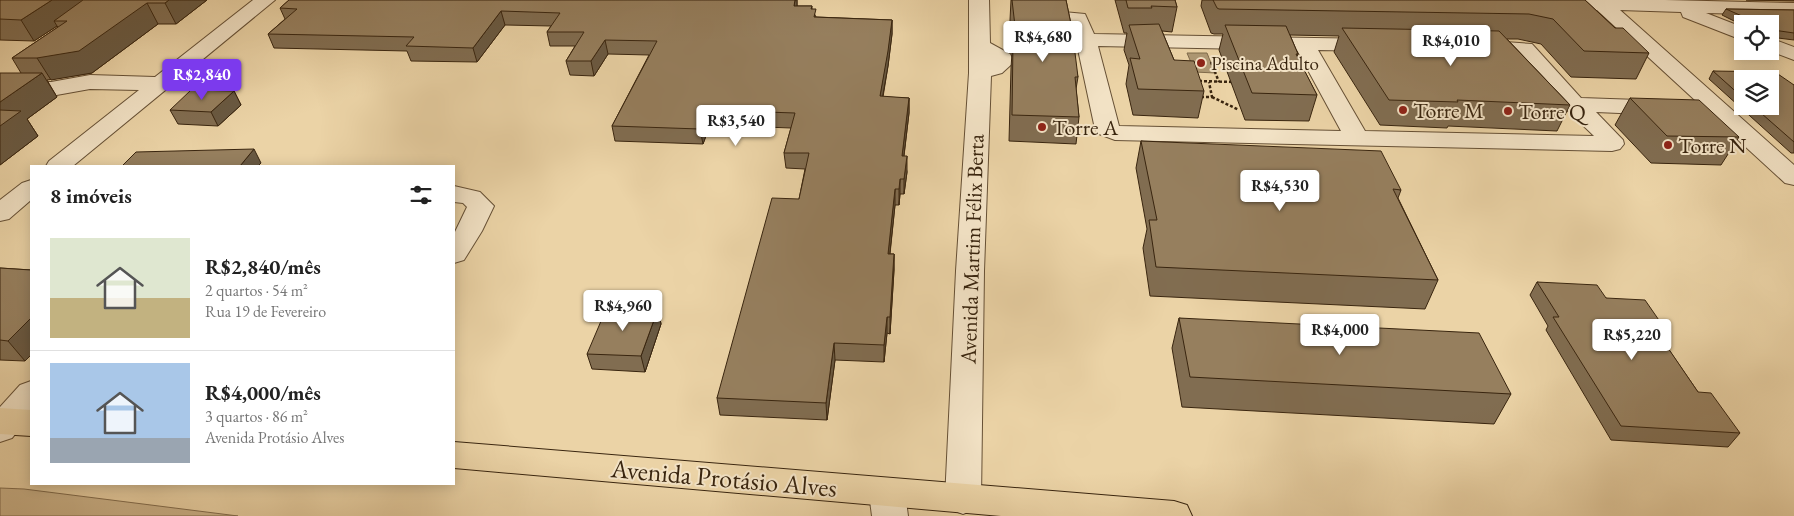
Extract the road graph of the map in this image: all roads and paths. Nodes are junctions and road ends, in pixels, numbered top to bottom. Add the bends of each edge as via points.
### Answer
1 (266, 0) edge
2 (979, 0) edge
3 (1600, 2) edge
4 (1533, 3) edge
5 (1702, 4) edge
6 (1673, 6) junction
7 (1794, 9) edge
8 (1042, 16) edge
9 (1734, 31) edge
10 (1304, 44) junction
11 (1396, 45) edge
12 (1462, 46) edge
13 (1779, 48) edge
14 (1794, 54) edge
15 (1082, 57) junction
16 (3, 79) edge
17 (1209, 82) dead end
18 (159, 84) junction
19 (51, 89) junction
20 (1615, 90) dead end
21 (1195, 97) edge
22 (1212, 97) junction
23 (139, 100) junction
24 (1239, 110) dead end
25 (1580, 110) junction
26 (1635, 111) junction
27 (1724, 115) junction
28 (1357, 138) junction
29 (59, 165) edge
30 (1794, 178) edge
31 (30, 189) edge
32 (455, 194) edge
33 (0, 213) edge
34 (455, 252) edge
35 (30, 394) edge
36 (10, 424) edge
37 (455, 455) edge
38 (963, 499) junction
39 (889, 504) edge
40 (1174, 516) edge

1 - 18 street
2 - 38 street, Avenida Martim Félix Berta via 997,60 970,270
3 - 4 street
3 - 6 street
3 - 27 street
5 - 6 street
5 - 7 street
6 - 9 street
8 - 15 street via 1078,18
10 - 11 street
10 - 15 street
10 - 28 street
12 - 25 street via 1524,48
13 - 14 street
15 - 28 street via 1110,132
16 - 19 street
17 - 22 path
18 - 19 street via 90,82
18 - 23 street
19 - 23 street via 71,96
20 - 26 street
21 - 22 path
22 - 24 path
23 - 29 street
25 - 26 street
25 - 28 street via 1612,144
26 - 27 street
27 - 30 street
31 - 33 street
32 - 34 street via 471,197 481,206
35 - 36 street
37 - 39 main road, Avenida Protásio Alves
38 - 39 main road, Avenida Protásio Alves
38 - 40 main road, Avenida Protásio Alves

